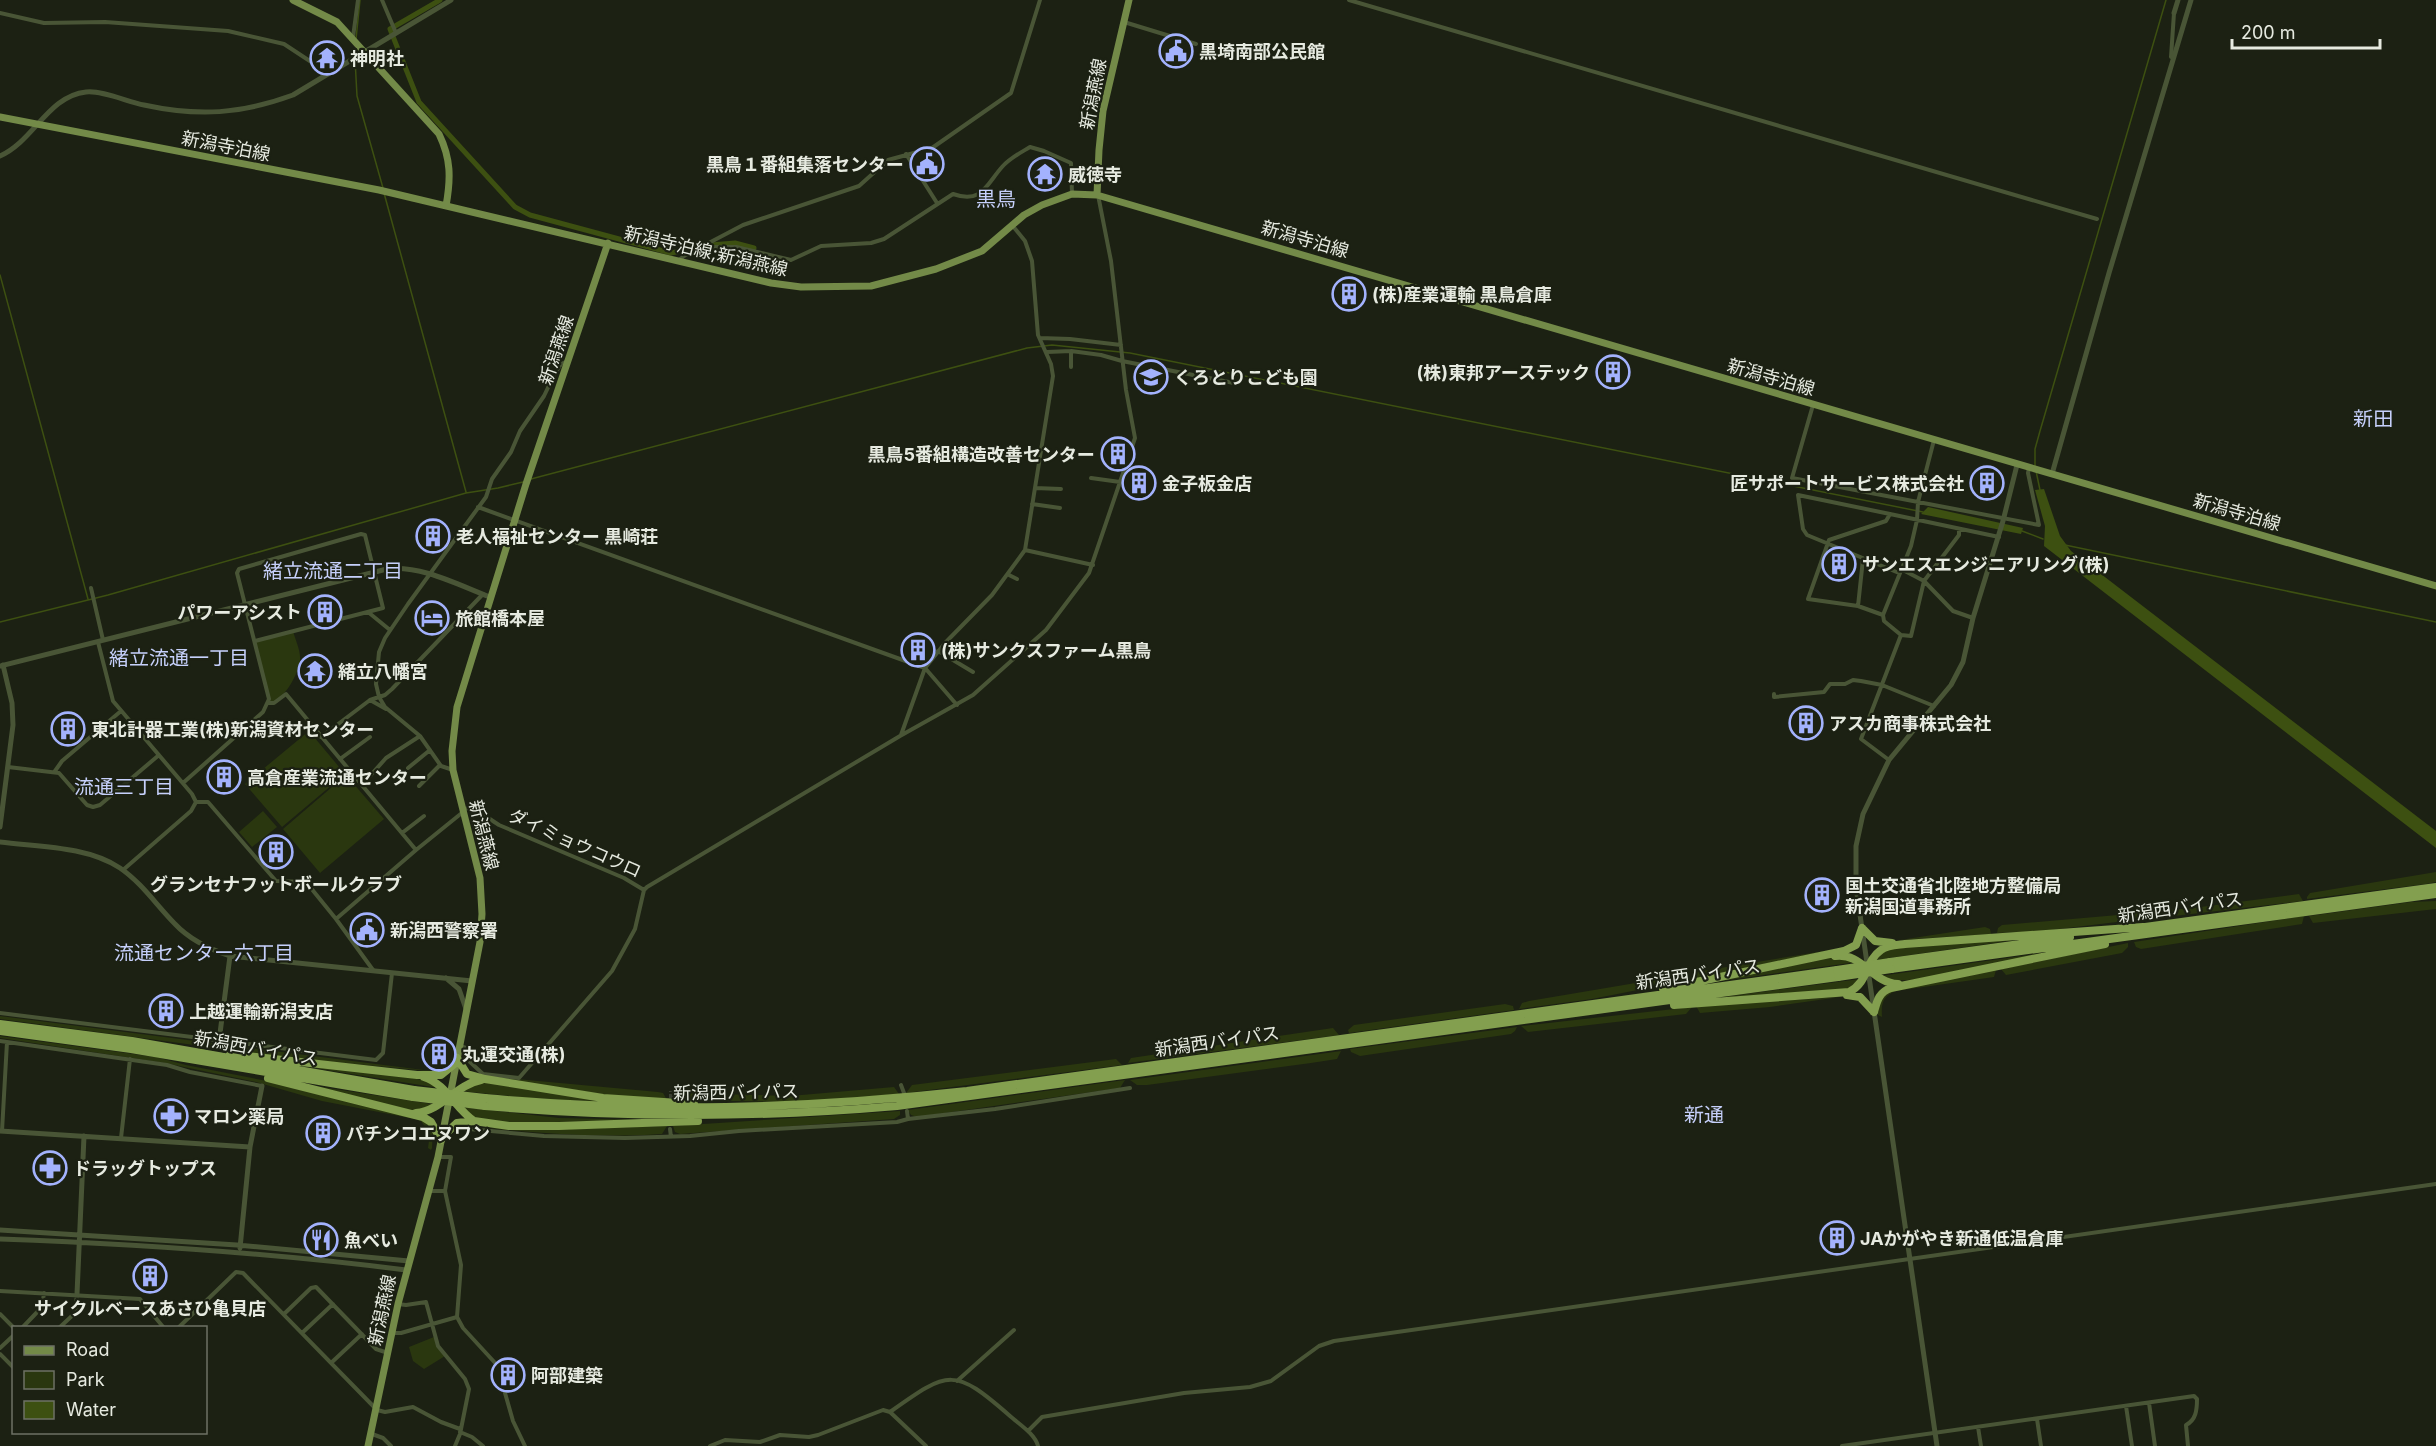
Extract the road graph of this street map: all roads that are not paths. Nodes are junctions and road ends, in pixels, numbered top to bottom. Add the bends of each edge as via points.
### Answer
1 (293, 0) edge
2 (358, 0) edge
3 (382, 0) edge
4 (451, 0) edge
5 (1040, 0) edge
6 (1130, 0) edge
7 (1349, 0) edge
8 (2178, 0) edge
9 (2191, 0) edge
10 (0, 13) edge
11 (2174, 13) junction
12 (1124, 22) junction
13 (396, 33) junction
14 (353, 38) junction
15 (1196, 44) dead end
16 (2179, 44) junction
17 (363, 52) junction
18 (328, 73) junction
19 (2167, 83) junction
20 (0, 117) edge
21 (39, 124) junction
22 (906, 154) junction
23 (0, 156) edge
24 (1072, 194) junction
25 (1097, 195) junction
26 (937, 202) junction
27 (446, 206) junction
28 (2097, 219) dead end
29 (1012, 225) junction
30 (608, 243) junction
31 (702, 247) junction
32 (679, 260) junction
33 (1040, 340) junction
34 (1121, 346) junction
35 (1046, 351) junction
36 (1071, 351) junction
37 (1122, 360) junction
38 (568, 361) junction
39 (1071, 367) dead end
40 (1234, 383) dead end
41 (1813, 405) junction
42 (1934, 440) junction
43 (2017, 465) junction
44 (2030, 468) junction
45 (2049, 473) junction
46 (1091, 478) dead end
47 (1120, 482) junction
48 (1035, 488) junction
49 (1061, 489) dead end
50 (1918, 503) junction
51 (1032, 504) junction
52 (478, 507) junction
53 (1060, 508) dead end
54 (1890, 514) junction
55 (515, 520) junction
56 (1917, 520) junction
57 (2004, 520) junction
58 (1959, 529) junction
59 (1999, 536) junction
60 (1828, 544) junction
61 (1025, 550) junction
62 (1863, 559) junction
63 (1093, 565) junction
64 (1900, 571) junction
65 (374, 572) junction
66 (430, 575) junction
67 (1009, 575) junction
68 (1017, 579) dead end
69 (1924, 582) junction
70 (2436, 586) edge
71 (91, 589) dead end
72 (487, 596) junction
73 (246, 605) junction
74 (1858, 606) junction
75 (368, 612) junction
76 (1883, 615) junction
77 (1973, 618) junction
78 (390, 630) junction
79 (1901, 635) junction
80 (100, 641) junction
81 (255, 641) junction
82 (938, 651) junction
83 (2, 666) edge
84 (925, 668) junction
85 (973, 672) dead end
86 (1882, 686) junction
87 (1774, 694) dead end
88 (379, 697) junction
89 (370, 700) junction
90 (268, 704) junction
91 (958, 705) junction
92 (1934, 706) junction
93 (122, 711) junction
94 (389, 711) junction
95 (420, 735) junction
96 (321, 736) junction
97 (900, 736) junction
98 (370, 737) dead end
99 (430, 750) junction
100 (159, 755) junction
101 (340, 759) junction
102 (1889, 760) junction
103 (440, 765) junction
104 (0, 766) edge
105 (8, 767) junction
106 (408, 768) dead end
107 (453, 770) junction
108 (55, 771) junction
109 (183, 783) junction
110 (362, 785) junction
111 (419, 786) dead end
112 (196, 802) junction
113 (463, 810) junction
114 (424, 816) dead end
115 (0, 827) edge
116 (402, 833) junction
117 (0, 842) edge
118 (416, 850) junction
119 (123, 870) junction
120 (2436, 887) edge
121 (645, 890) junction
122 (2436, 894) edge
123 (336, 919) junction
124 (1862, 928) junction
125 (2144, 930) junction
126 (1905, 944) junction
127 (230, 956) junction
128 (1811, 957) junction
129 (1869, 969) junction
130 (373, 970) junction
131 (392, 973) junction
132 (445, 978) junction
133 (472, 981) junction
134 (1929, 982) junction
135 (1840, 994) junction
136 (1610, 1005) junction
137 (466, 1011) junction
138 (1874, 1012) junction
139 (0, 1013) edge
140 (0, 1024) edge
141 (0, 1031) edge
142 (0, 1041) edge
143 (219, 1041) junction
144 (7, 1042) junction
145 (460, 1046) junction
146 (174, 1052) junction
147 (130, 1059) junction
148 (457, 1060) junction
149 (417, 1075) junction
150 (485, 1079) junction
151 (901, 1085) dead end
152 (262, 1086) joint
153 (1130, 1088) dead end
154 (904, 1093) dead end
155 (450, 1097) junction
156 (907, 1111) dead end
157 (741, 1112) junction
158 (413, 1113) junction
159 (908, 1119) junction
160 (474, 1121) junction
161 (470, 1129) dead end
162 (670, 1129) dead end
163 (1, 1131) edge
164 (84, 1136) junction
165 (671, 1137) junction
166 (121, 1138) junction
167 (442, 1138) junction
168 (250, 1147) junction
169 (438, 1157) junction
170 (2436, 1184) edge
171 (429, 1191) junction
172 (445, 1191) junction
173 (0, 1230) edge
174 (79, 1234) junction
175 (0, 1239) edge
176 (78, 1242) junction
177 (240, 1245) junction
178 (240, 1253) junction
179 (1908, 1258) junction
180 (409, 1261) junction
181 (406, 1270) junction
182 (0, 1291) edge
183 (44, 1293) junction
184 (77, 1294) junction
185 (333, 1304) junction
186 (398, 1304) junction
187 (0, 1314) edge
188 (284, 1314) junction
189 (457, 1317) junction
190 (431, 1324) junction
191 (12, 1326) edge
192 (24, 1326) edge
193 (61, 1326) edge
194 (162, 1326) edge
195 (180, 1326) edge
196 (1014, 1330) dead end
197 (302, 1333) junction
198 (392, 1333) junction
199 (362, 1334) junction
200 (12, 1337) edge
201 (0, 1348) edge
202 (388, 1353) junction
203 (0, 1354) edge
204 (331, 1364) junction
205 (12, 1366) edge
206 (957, 1381) junction
207 (2149, 1403) junction
208 (2126, 1406) junction
209 (377, 1410) junction
210 (890, 1412) junction
211 (2037, 1419) junction
212 (1978, 1427) junction
213 (460, 1430) junction
214 (1028, 1431) junction
215 (1935, 1433) junction
216 (372, 1434) junction
217 (368, 1446) edge
218 (391, 1446) edge
219 (455, 1446) edge
220 (483, 1446) edge
221 (525, 1446) edge
222 (710, 1446) edge
223 (926, 1446) edge
224 (1038, 1446) edge
225 (1842, 1446) edge
226 (1937, 1446) edge
227 (1981, 1446) edge
228 (2041, 1446) edge
229 (2132, 1446) edge
230 (2155, 1446) edge
231 (2188, 1446) edge

1 - 14 main road via 337,22
2 - 14 street
3 - 13 street
4 - 13 street
5 - 22 street via 1011,93 932,148
6 - 12 main road, 新潟燕線
7 - 28 street
8 - 11 street
9 - 16 street
10 - 18 street via 44,23 105,22 228,31 284,44
11 - 16 street
11 - 19 street
12 - 15 street
12 - 25 main road, 新潟燕線 via 1100,129
13 - 17 street
14 - 17 main road
16 - 19 street
17 - 18 street
17 - 27 main road via 439,134 450,165
18 - 21 street via 293,95 224,113 164,109 87,92 63,100
19 - 45 street
20 - 21 main road, 新潟寺泊線
21 - 23 street via 22,143
21 - 27 main road, 新潟寺泊線
22 - 26 street
22 - 31 street via 888,160 859,186 743,225
24 - 25 main road, 新潟寺泊線;新潟燕線
24 - 26 street via 1071,163 1030,147 1002,167 979,195 953,194
24 - 29 main road, 新潟寺泊線;新潟燕線 via 1042,205
25 - 34 street via 1111,261
25 - 41 main road, 新潟寺泊線
26 - 31 street via 884,239 821,246 791,260 736,248
27 - 30 main road, 新潟寺泊線
29 - 32 main road, 新潟寺泊線;新潟燕線 via 982,251 960,261 871,286 787,286
29 - 33 street via 1032,261
30 - 32 main road, 新潟寺泊線;新潟燕線
30 - 38 main road, 新潟燕線
31 - 32 street
33 - 34 street via 1070,339
33 - 35 street
34 - 37 street
35 - 36 street
35 - 48 street via 1053,376
36 - 37 street
36 - 39 street
37 - 40 street
37 - 47 street via 1135,438
38 - 52 street via 554,375
38 - 55 main road, 新潟燕線
41 - 42 main road, 新潟寺泊線
41 - 50 street via 1792,478
42 - 43 main road, 新潟寺泊線
42 - 50 street
43 - 44 main road, 新潟寺泊線
43 - 57 street
44 - 45 main road, 新潟寺泊線
44 - 57 street via 2038,525
45 - 70 main road, 新潟寺泊線
46 - 47 street
47 - 63 street
48 - 49 street
48 - 51 street
50 - 56 street
50 - 57 street
51 - 53 street
51 - 61 street
52 - 55 street
52 - 66 street
54 - 56 street
54 - 60 street via 1886,521 1844,534
54 - 60 street via 1798,495 1807,536
55 - 72 main road, 新潟燕線
55 - 84 street
56 - 58 street
56 - 64 street
57 - 59 street
58 - 59 street
58 - 69 street via 1959,535
59 - 77 street
60 - 62 street
60 - 74 street via 1808,600
61 - 63 street
61 - 67 street
62 - 64 street
62 - 74 street
63 - 91 street via 1046,630
64 - 69 street
64 - 76 street
65 - 66 street via 404,568
65 - 73 street
65 - 73 street via 366,537 361,534 241,567 237,573
65 - 75 street via 383,609
66 - 72 street
66 - 78 street
67 - 68 street
67 - 82 street
69 - 77 street via 1953,611
69 - 79 street via 1911,636
71 - 80 street
72 - 88 street via 392,689
72 - 107 main road, 新潟燕線 via 460,691 454,724
73 - 80 street
73 - 81 street
74 - 76 street
75 - 78 street
75 - 81 street
76 - 79 street via 1884,621
77 - 92 street via 1963,663
78 - 88 street via 379,652
79 - 86 street
80 - 83 street
80 - 93 street via 110,692
81 - 90 street
82 - 84 street
82 - 85 street
83 - 105 street via 13,718
84 - 91 street
84 - 97 street
86 - 87 street via 1853,680 1830,684 1824,692
86 - 92 street
86 - 102 street via 1861,739
88 - 89 street
88 - 94 street
89 - 94 street
89 - 96 street
90 - 96 street via 286,694
90 - 109 street
91 - 97 street
92 - 102 street
93 - 100 street
93 - 108 street via 62,760
94 - 95 street
95 - 99 street
95 - 110 street via 386,758
96 - 101 street
97 - 121 street
98 - 101 street
99 - 103 street
99 - 106 street
100 - 108 street via 96,807 87,805
100 - 109 street
101 - 110 street
102 - 124 street via 1863,814 1856,846
103 - 107 street
103 - 111 street
104 - 105 street
105 - 108 street
105 - 115 street
107 - 113 main road, 新潟燕線
109 - 112 street
110 - 116 street
112 - 119 street via 191,811
112 - 123 street via 208,802 276,881 306,882
113 - 118 street
113 - 121 street, ダイミョウコウロ via 473,808 499,825
113 - 133 main road, 新潟燕線 via 481,894 480,942
114 - 116 street
116 - 118 street
117 - 119 street via 86,854
118 - 123 street
119 - 127 street via 180,930 207,948
120 - 125 highway, 新潟西バイパス
121 - 145 street via 635,929 612,971 519,1078 483,1074 470,1062 468,1049
122 - 125 highway, 新潟西バイパス
123 - 130 street
124 - 126 highway via 1879,943
124 - 128 highway via 1859,940 1851,948
124 - 129 street
125 - 126 highway
125 - 134 highway
125 - 136 highway, 新潟西バイパス, bridge
126 - 129 highway via 1882,949
127 - 130 street
127 - 143 street
128 - 129 highway via 1842,955
128 - 136 highway
129 - 134 highway via 1889,984
129 - 135 highway via 1857,987
129 - 138 street
130 - 131 street
131 - 132 street
131 - 143 street via 383,1053 379,1059
132 - 133 street
132 - 137 street via 461,992
133 - 137 main road, 新潟燕線
134 - 138 highway via 1884,990
135 - 136 highway
135 - 138 highway via 1860,997
136 - 157 highway, 新潟西バイパス via 967,1091
137 - 145 main road, 新潟燕線
138 - 179 street
139 - 143 street
140 - 146 highway, 新潟西バイパス
141 - 146 highway, 新潟西バイパス
142 - 144 street
144 - 147 street
144 - 163 street
145 - 148 main road, 新潟燕線
146 - 149 highway
146 - 157 highway, 新潟西バイパス, bridge via 485,1102
146 - 158 highway
147 - 152 street
147 - 166 street
148 - 149 highway via 441,1075
148 - 150 highway via 467,1074
148 - 155 main road, 新潟燕線
149 - 155 highway via 437,1082
150 - 155 highway via 466,1084
150 - 157 highway via 603,1098
151 - 154 street
152 - 168 street
153 - 159 street
155 - 158 highway via 432,1110
155 - 160 highway
155 - 167 main road, 新潟燕線
156 - 159 street
157 - 160 highway via 697,1121 559,1126
158 - 167 highway via 431,1122
159 - 165 street
160 - 167 highway via 457,1123
161 - 165 street via 583,1138
162 - 165 street
163 - 164 street
164 - 166 street
164 - 174 street
166 - 168 street
167 - 169 main road, 新潟燕線
168 - 177 street
169 - 171 main road, 新潟燕線
169 - 172 street via 451,1157
170 - 179 street
171 - 172 street
171 - 180 main road, 新潟燕線
172 - 189 street via 460,1257
173 - 174 street
174 - 176 street
174 - 177 street
175 - 176 street
176 - 178 street
176 - 184 street
177 - 178 street
177 - 180 street
178 - 181 street
179 - 214 street via 1334,1341 1319,1346 1271,1381 1042,1417
179 - 215 street
180 - 181 main road, 新潟燕線
181 - 186 main road, 新潟燕線
182 - 183 street
183 - 184 street
183 - 192 street via 42,1307
184 - 193 street via 75,1313
184 - 194 street via 140,1299
185 - 188 street via 313,1287
185 - 197 street
185 - 199 street
186 - 190 street via 426,1302
186 - 198 main road, 新潟燕線
187 - 191 street
188 - 195 street via 243,1273 236,1272
188 - 197 street
189 - 190 street
189 - 221 street via 497,1365 513,1421
190 - 198 street
190 - 213 street via 440,1349 469,1389
196 - 206 street
197 - 204 street
198 - 202 main road, 新潟燕線
199 - 202 street via 378,1350
199 - 204 street
200 - 201 street
202 - 209 main road, 新潟燕線
203 - 205 street
204 - 209 street
206 - 210 street via 936,1381
206 - 214 street via 978,1389
207 - 208 street
207 - 230 street
207 - 231 street via 2194,1396 2197,1411 2186,1425
208 - 211 street
208 - 229 street
209 - 213 street via 413,1407
209 - 216 main road, 新潟燕線
210 - 222 street via 884,1410 809,1437 780,1435 760,1442 725,1440
210 - 223 street
211 - 212 street
211 - 228 street
212 - 215 street
212 - 227 street
213 - 219 street
213 - 220 street
214 - 224 street
215 - 225 street
215 - 226 street
216 - 217 main road, 新潟燕線
216 - 218 street via 381,1436

